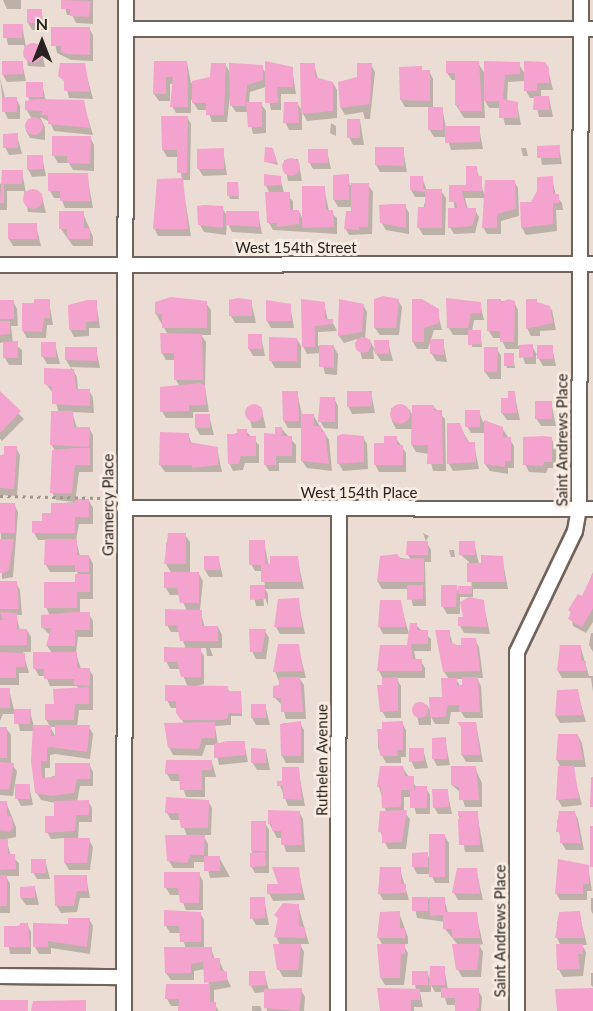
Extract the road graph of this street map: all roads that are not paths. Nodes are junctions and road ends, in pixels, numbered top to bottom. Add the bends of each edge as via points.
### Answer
1 (126, 0) edge
2 (581, 0) edge
3 (126, 29) junction
4 (587, 29) edge
5 (586, 264) edge
6 (0, 265) edge
7 (126, 265) junction
8 (124, 508) junction
9 (339, 509) junction
10 (586, 509) edge
11 (0, 976) edge
12 (124, 977) junction
13 (124, 1011) edge
14 (338, 1011) edge
15 (517, 1011) edge

1 - 3 street, Gramercy Place
2 - 4 street, Saint Andrews Place
3 - 4 street
3 - 7 street, Gramercy Place
4 - 5 street, Saint Andrews Place
5 - 7 street, West 154th Street
5 - 10 street, Saint Andrews Place
6 - 7 street, West 154th Street
7 - 8 street, Gramercy Place
8 - 9 street, West 154th Place
8 - 12 street, Gramercy Place
9 - 10 street, West 154th Place
9 - 14 street, Ruthelen Avenue
10 - 15 street, Saint Andrews Place via 517,652
11 - 12 street
12 - 13 street, Gramercy Place

